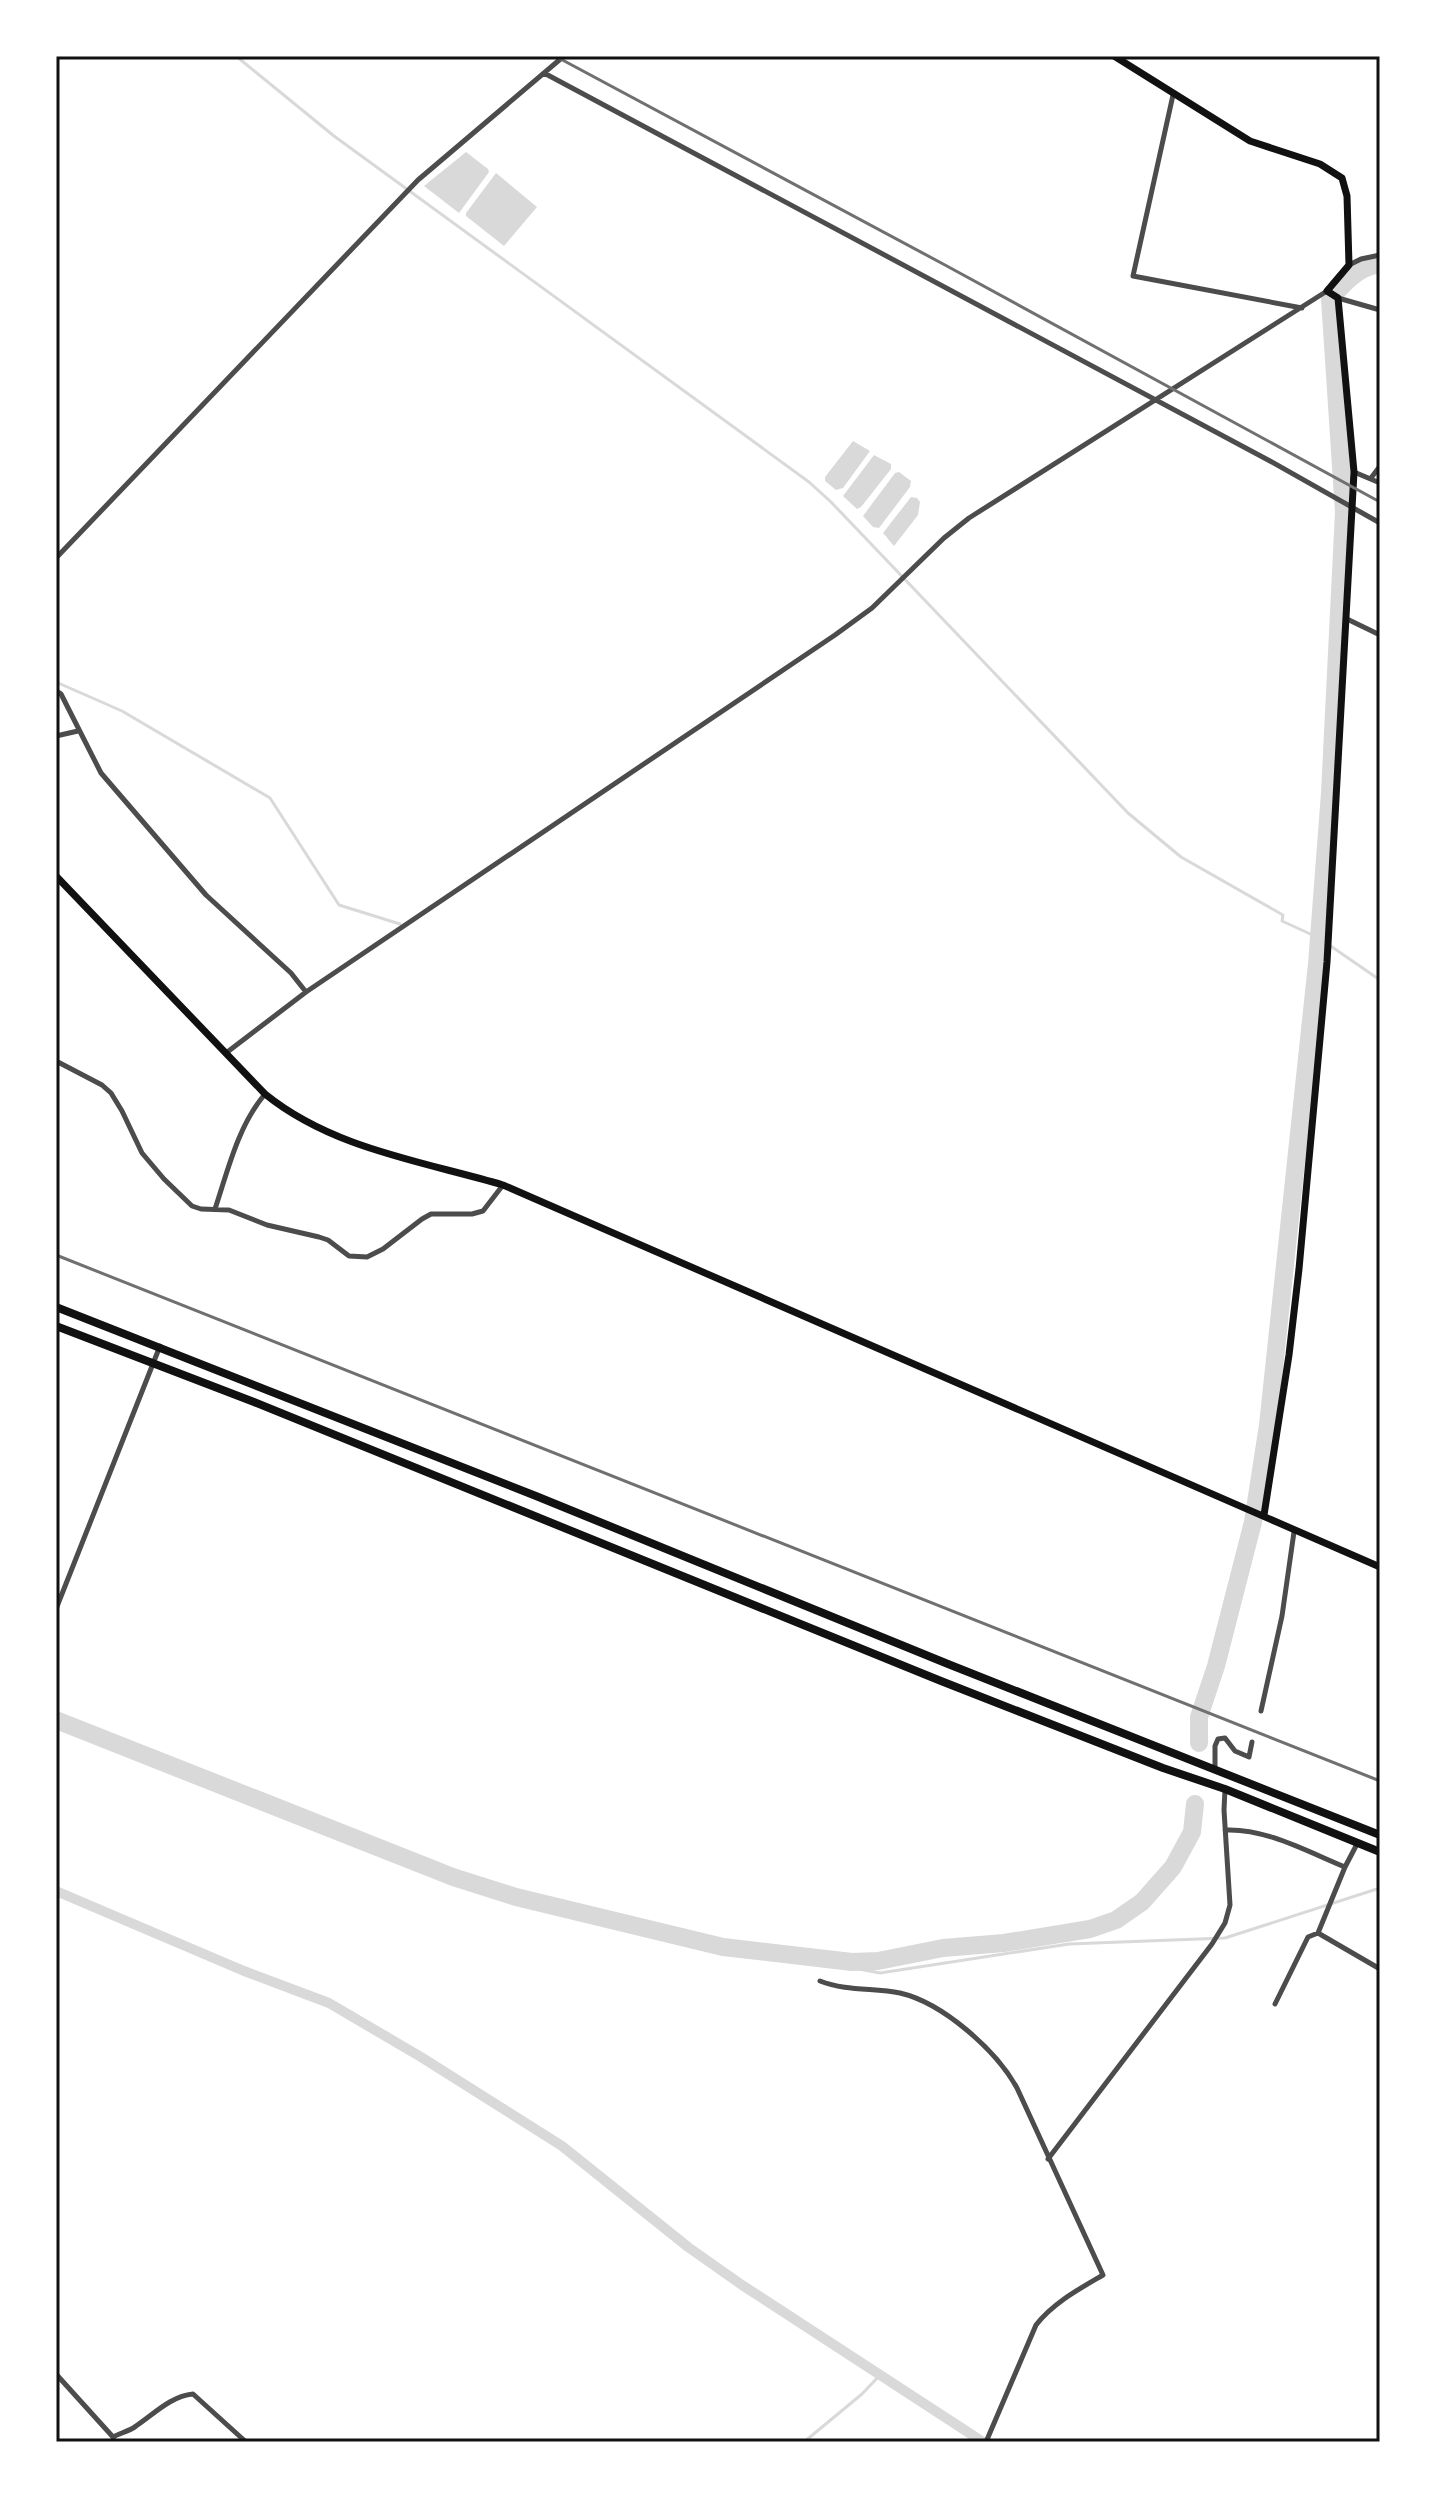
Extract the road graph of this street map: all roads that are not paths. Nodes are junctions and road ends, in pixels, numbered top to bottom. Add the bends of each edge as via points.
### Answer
1 (564, 56) edge
2 (1114, 56) edge
3 (544, 73) junction
4 (1173, 95) junction
5 (1380, 255) edge
6 (1349, 265) junction
7 (1327, 291) junction
8 (1338, 298) junction
9 (1303, 308) junction
10 (1380, 310) edge
11 (1154, 401) junction
12 (1380, 466) edge
13 (1354, 472) junction
14 (1371, 478) junction
15 (1380, 483) edge
16 (1353, 508) junction
17 (1380, 523) edge
18 (56, 558) edge
19 (1346, 618) junction
20 (1380, 635) edge
21 (56, 691) edge
22 (78, 731) junction
23 (56, 736) edge
24 (56, 876) edge
25 (306, 992) junction
26 (226, 1053) junction
27 (56, 1061) edge
28 (265, 1094) junction
29 (503, 1185) junction
30 (215, 1209) junction
31 (56, 1307) edge
32 (56, 1326) edge
33 (160, 1346) junction
34 (154, 1364) junction
35 (1264, 1515) junction
36 (1294, 1532) junction
37 (1380, 1567) edge
38 (56, 1609) edge
39 (1261, 1711) dead end
40 (1252, 1742) dead end
41 (1215, 1768) junction
42 (1225, 1789) junction
43 (1225, 1830) junction
44 (1380, 1835) edge
45 (1357, 1844) junction
46 (1380, 1852) edge
47 (1345, 1867) junction
48 (1318, 1933) junction
49 (1380, 1969) edge
50 (820, 1981) dead end
51 (1275, 2004) dead end
52 (1048, 2159) junction
53 (56, 2374) edge
54 (988, 2439) edge
55 (113, 2440) edge
56 (246, 2442) edge

1 - 3 street
2 - 4 main road
3 - 11 street
3 - 18 street via 418,180
4 - 6 main road via 1261,147 1320,164 1342,178
4 - 9 street via 1133,276
5 - 6 street
6 - 7 main road
7 - 8 main road
7 - 9 street
8 - 10 street
8 - 13 main road
9 - 11 street
11 - 16 street
11 - 25 street via 969,518 835,635
12 - 14 street
13 - 14 street
13 - 16 main road
14 - 15 street
16 - 17 street
16 - 19 main road
19 - 20 street
19 - 35 main road via 1327,951 1297,1283
21 - 22 street
22 - 23 street
22 - 25 street via 101,773 206,895
24 - 26 main road
25 - 26 street
26 - 28 main road
27 - 30 street via 111,1093 137,1146 184,1199 201,1209
28 - 29 main road via 297,1117 343,1138
28 - 30 street via 236,1146
29 - 30 street via 483,1211 431,1214 367,1257 349,1256 319,1237
29 - 35 main road
31 - 33 highway
32 - 34 highway
33 - 34 street
33 - 41 highway
34 - 38 street
34 - 42 highway via 941,1681
35 - 36 main road
36 - 37 main road
36 - 39 street
40 - 41 street via 1249,1757 1225,1738 1218,1739
41 - 44 highway
42 - 43 street
42 - 45 highway
43 - 47 street via 1273,1838
43 - 52 street via 1231,1894 1220,1933
45 - 46 highway
45 - 47 street
47 - 48 street
48 - 49 street
48 - 51 street via 1308,1937
50 - 52 street via 913,1997 980,2040 1007,2070
52 - 54 street via 1103,2275 1036,2325
53 - 55 street
55 - 56 street via 179,2397 193,2394

